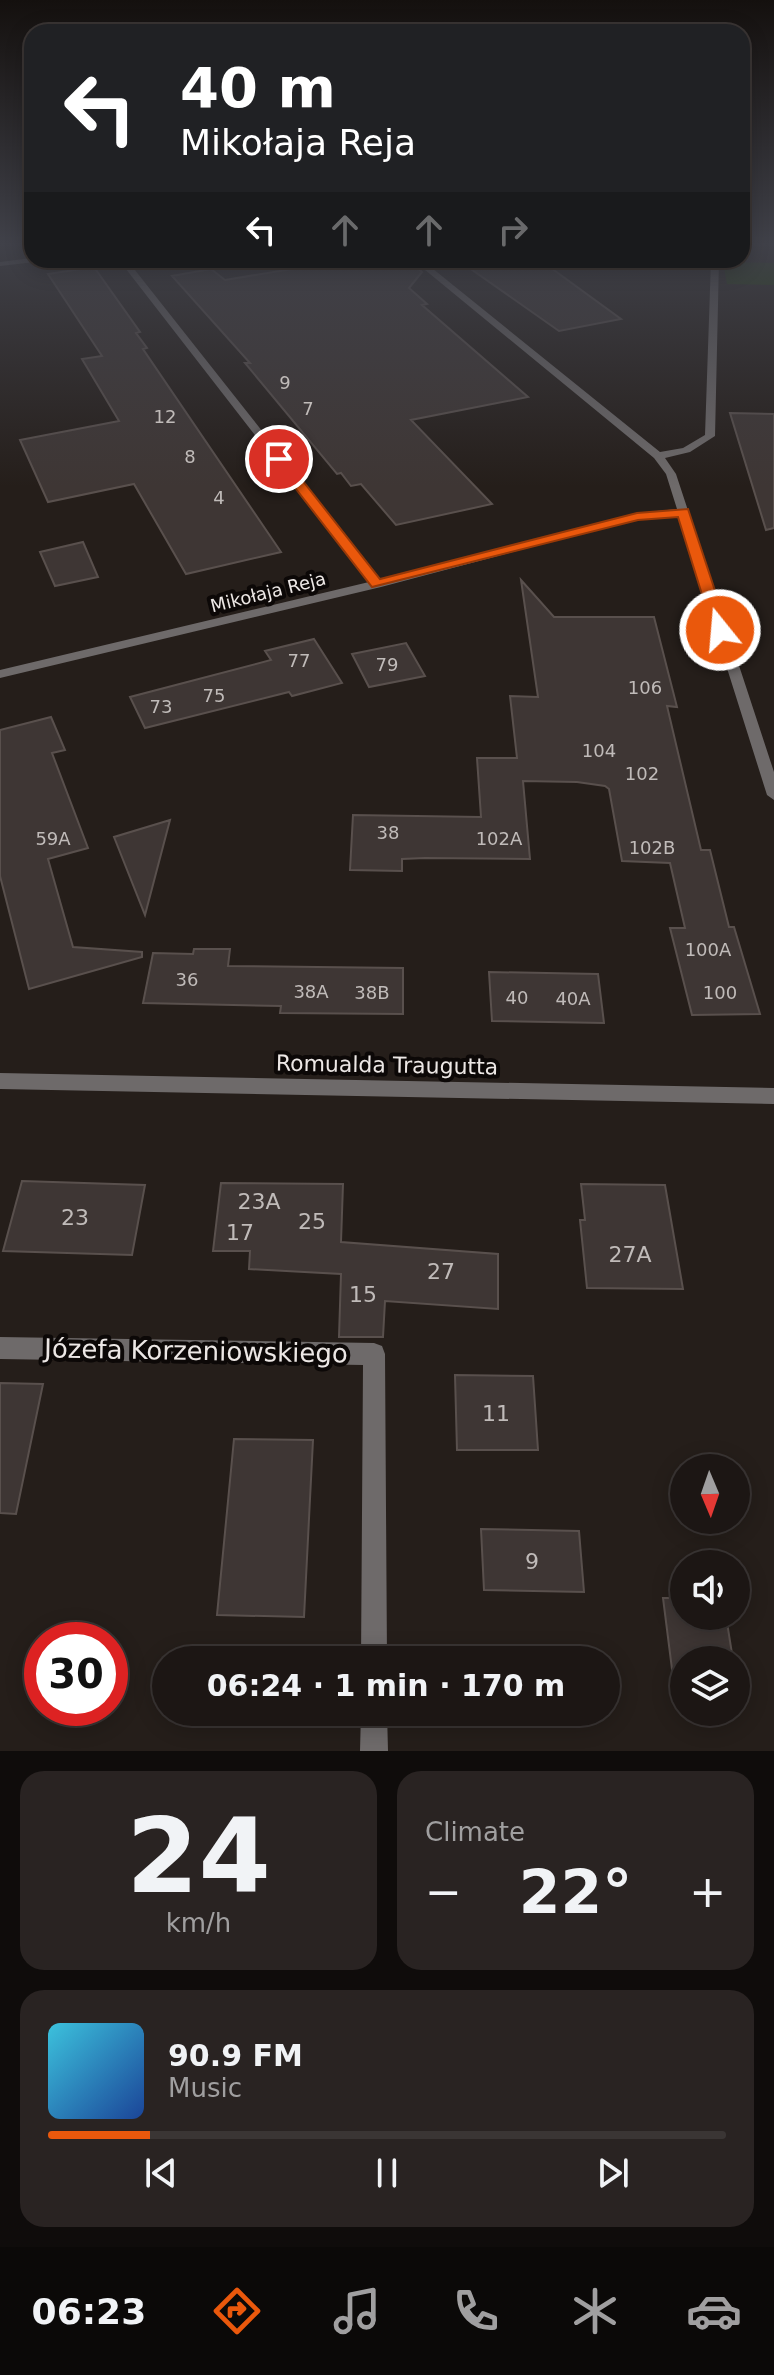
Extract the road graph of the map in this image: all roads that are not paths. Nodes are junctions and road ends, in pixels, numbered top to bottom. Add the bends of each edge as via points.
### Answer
1 (173, 324) edge
2 (495, 324) edge
3 (713, 324) edge
4 (658, 456) junction
5 (683, 512) junction
6 (377, 584) junction
7 (0, 674) edge
8 (774, 795) edge
9 (0, 1081) edge
10 (774, 1096) edge
11 (0, 1348) edge
12 (374, 1646) edge
13 (374, 1726) edge
14 (374, 1751) edge

1 - 6 street
2 - 4 street
3 - 4 street via 710,436 686,450
4 - 5 street via 679,491
5 - 6 street, Mikołaja Reja via 637,516
5 - 8 street
6 - 7 street, Mikołaja Reja
9 - 10 street, Romualda Traugutta
11 - 12 street, Józefa Korzeniowskiego via 374,1354
13 - 14 street

